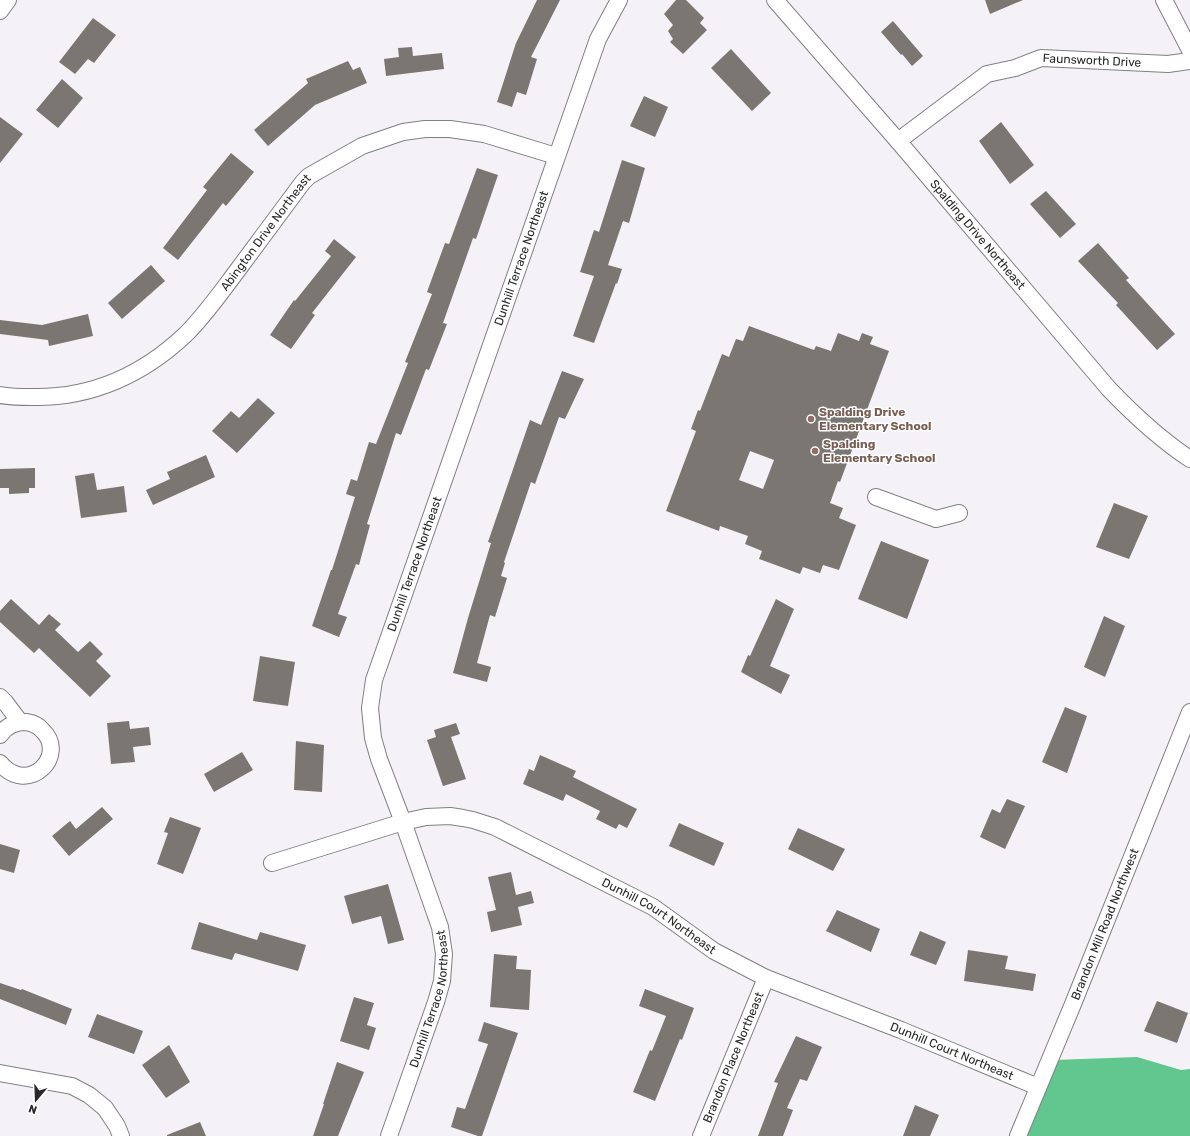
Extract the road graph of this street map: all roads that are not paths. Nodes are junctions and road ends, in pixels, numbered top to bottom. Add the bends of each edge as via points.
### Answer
1 (8, 0) edge
2 (619, 0) edge
3 (774, 0) edge
4 (1164, 0) edge
5 (0, 11) edge
6 (1190, 50) edge
7 (1190, 61) edge
8 (898, 142) junction
9 (556, 156) junction
10 (0, 395) edge
11 (1190, 459) edge
12 (876, 497) dead end
13 (959, 513) dead end
14 (0, 697) edge
15 (1190, 712) edge
16 (20, 722) junction
17 (0, 735) edge
18 (0, 763) edge
19 (403, 822) junction
20 (272, 863) dead end
21 (766, 978) junction
22 (0, 1073) edge
23 (1038, 1087) junction
24 (121, 1136) edge
25 (389, 1136) edge
26 (701, 1136) edge
27 (1018, 1136) edge

1 - 5 street
2 - 9 street, Dunhill Terrace Northeast via 598,40
3 - 8 street, Spalding Drive Northeast
4 - 6 street
7 - 8 street, Faunsworth Drive via 1168,64 1041,58 987,74
8 - 11 street, Spalding Drive Northeast via 1109,388 1129,409
9 - 10 street, Abington Drive Northeast via 484,134 450,129 403,132 362,146 303,182 206,311 187,333 166,351 112,383 81,393 51,398
9 - 19 street, Dunhill Terrace Northeast via 374,680 370,708 373,738
12 - 13 street via 936,519
14 - 16 street
15 - 23 street, Brandon Mill Road Northwest
16 - 17 street via 11,724
16 - 18 street via 39,726 49,740 50,756 46,764 32,775 14,774
19 - 20 street, Dunhill Court Northeast
19 - 21 street, Dunhill Court Northeast via 426,817 450,816 495,827 653,907 714,951
19 - 25 street, Dunhill Terrace Northeast via 440,927 444,954 442,980 436,1002
21 - 23 street, Dunhill Court Northeast
21 - 26 street, Brandon Place Northeast
22 - 24 street via 72,1086 105,1108
23 - 27 street, Brandon Mill Road Northwest

